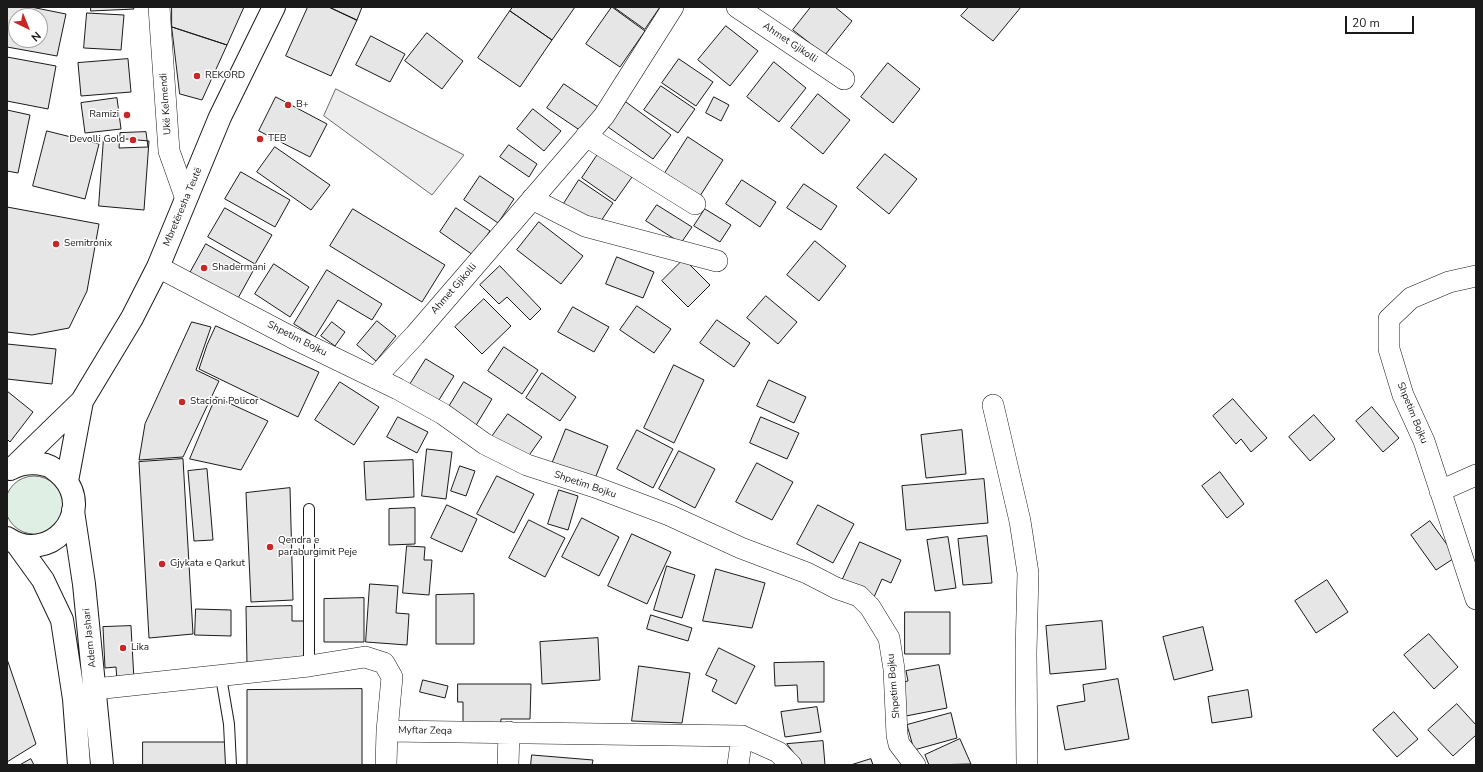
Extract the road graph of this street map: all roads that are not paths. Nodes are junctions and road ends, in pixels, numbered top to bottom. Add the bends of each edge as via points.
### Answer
1 (159, 7) edge
2 (274, 7) edge
3 (673, 7) edge
4 (737, 7) edge
5 (844, 79) dead end
6 (586, 136) junction
7 (186, 199) junction
8 (532, 199) junction
9 (695, 204) dead end
10 (717, 261) dead end
11 (158, 267) junction
12 (1476, 276) edge
13 (375, 378) junction
14 (82, 401) junction
15 (993, 405) dead end
16 (11, 469) edge
17 (1476, 475) edge
18 (67, 481) junction
19 (1440, 491) junction
20 (309, 509) dead end
21 (73, 511) junction
22 (12, 541) edge
23 (1476, 599) edge
24 (309, 666) junction
25 (221, 677) junction
26 (95, 689) junction
27 (387, 731) junction
28 (508, 732) junction
29 (742, 736) junction
30 (79, 765) edge
31 (102, 765) edge
32 (231, 765) edge
33 (386, 765) edge
34 (508, 765) edge
35 (738, 765) edge
36 (792, 765) edge
37 (915, 765) edge
38 (1027, 765) edge

1 - 7 street, Ukë Kelmendi via 169,152
2 - 7 main road, Mbretëresha Teutë via 220,116
3 - 6 street, Ahmet Gjikolli via 604,116
4 - 5 street, Ahmet Gjikolli
6 - 8 street, Ahmet Gjikolli
6 - 9 street
7 - 11 main road, Mbretëresha Teutë
8 - 10 street via 585,226
8 - 13 street, Ahmet Gjikolli
11 - 13 street, Shpetim Bojku
11 - 14 main road, Mbretëresha Teutë via 132,318
12 - 19 street, Shpetim Bojku via 1449,282 1411,298 1389,319 1389,349 1403,395 1424,440
13 - 37 street, Shpetim Bojku via 443,414 485,444 527,465 669,515 741,548 859,596 870,607 889,638 894,669 899,744
14 - 16 main road, Mbretëresha Teutë
14 - 18 main road, Mbretëresha Teutë
15 - 38 street via 1020,521 1028,573
16 - 18 main road via 26,463 37,463 59,472
17 - 19 street
18 - 21 main road, Adem Jashari via 72,490
19 - 23 street, Shpetim Bojku
20 - 24 lane
21 - 22 main road via 70,523 53,541 29,546
21 - 26 main road, Adem Jashari
22 - 30 main road via 43,580 62,620 74,699
24 - 25 street, Myftar Zeqa
24 - 27 street, Myftar Zeqa via 365,657 384,663 392,677
25 - 26 street, Myftar Zeqa
25 - 32 lane
26 - 31 main road, Adem Jashari
27 - 28 street, Myftar Zeqa
27 - 33 street
28 - 29 street, Myftar Zeqa
28 - 34 street
29 - 35 street
29 - 36 street, Myftar Zeqa via 778,752

